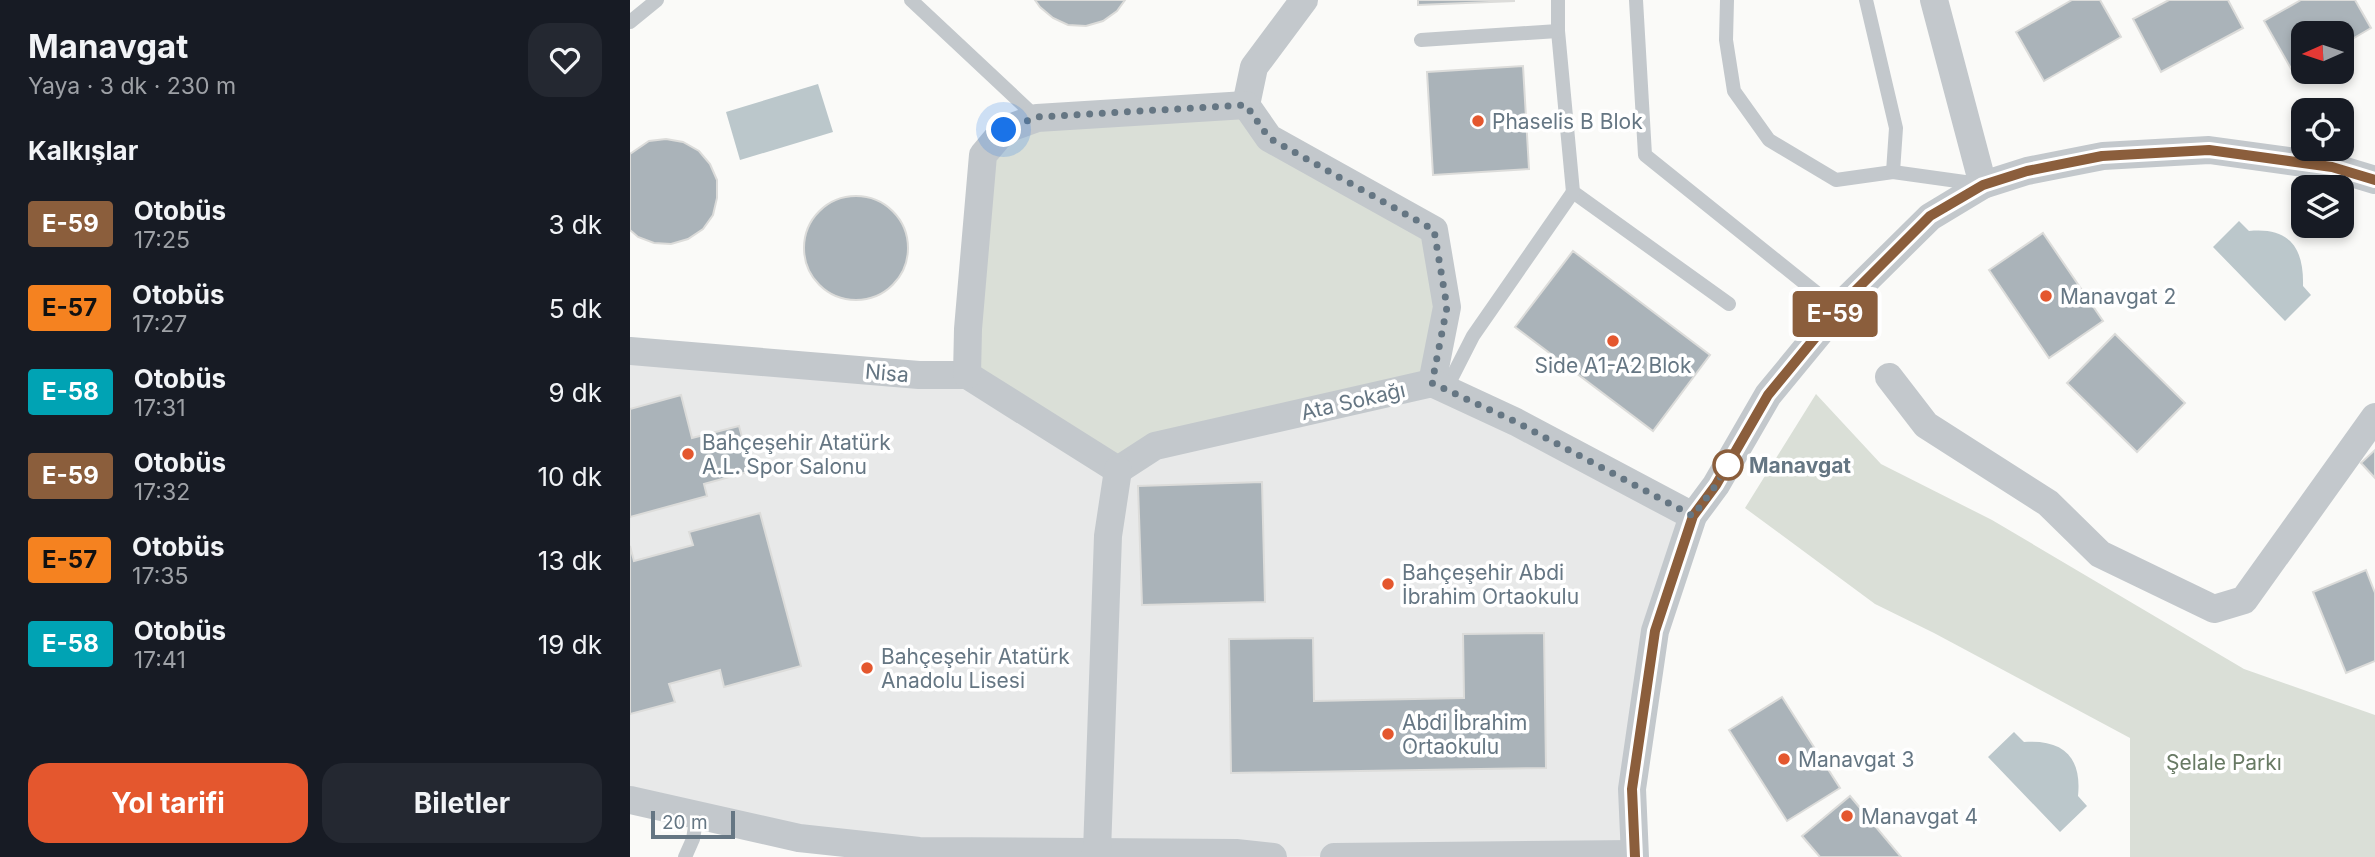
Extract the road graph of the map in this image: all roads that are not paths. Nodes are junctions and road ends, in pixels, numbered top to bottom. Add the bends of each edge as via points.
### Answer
1 (657, 0) edge
2 (911, 0) edge
3 (1304, 0) edge
4 (1558, 0) edge
5 (1636, 0) edge
6 (1727, 0) edge
7 (1866, 0) edge
8 (1934, 0) edge
9 (630, 22) edge
10 (1558, 31) junction
11 (1421, 40) dead end
12 (1246, 105) junction
13 (1037, 117) junction
14 (1893, 172) junction
15 (2375, 180) edge
16 (1983, 185) junction
17 (1573, 192) junction
18 (1729, 304) dead end
19 (1838, 310) junction
20 (630, 351) edge
21 (967, 375) junction
22 (1889, 377) dead end
23 (1439, 386) junction
24 (2375, 417) edge
25 (1118, 470) junction
26 (1693, 516) junction
27 (630, 800) edge
28 (697, 815) junction
29 (1096, 855) edge
30 (1634, 855) edge
31 (685, 857) edge
32 (1273, 857) edge
33 (1334, 857) edge

1 - 9 lane
2 - 13 lane
3 - 12 street via 1254,66
4 - 10 lane
5 - 19 lane via 1645,156
6 - 14 lane via 1726,40 1734,91 1769,141 1836,180
7 - 14 lane via 1896,128
8 - 16 street
10 - 11 lane
10 - 17 lane
12 - 13 street
12 - 23 street via 1269,138 1434,230 1447,307
13 - 21 street via 1004,130 983,155
14 - 16 lane
15 - 16 street via 2332,167 2209,150 2102,156
16 - 19 street via 1930,216
17 - 18 lane
17 - 23 lane
19 - 26 street via 1768,395
20 - 21 street, Nisa
21 - 25 street
22 - 24 street via 1926,425 2048,503 2100,554 2214,609 2244,600
23 - 25 street, Ata Sokağı via 1155,446
23 - 26 street
25 - 29 street via 1108,536
26 - 30 street via 1655,631 1632,789
27 - 28 street
28 - 29 street via 799,838 919,851
28 - 31 lane
29 - 32 street via 1236,853
30 - 33 street

